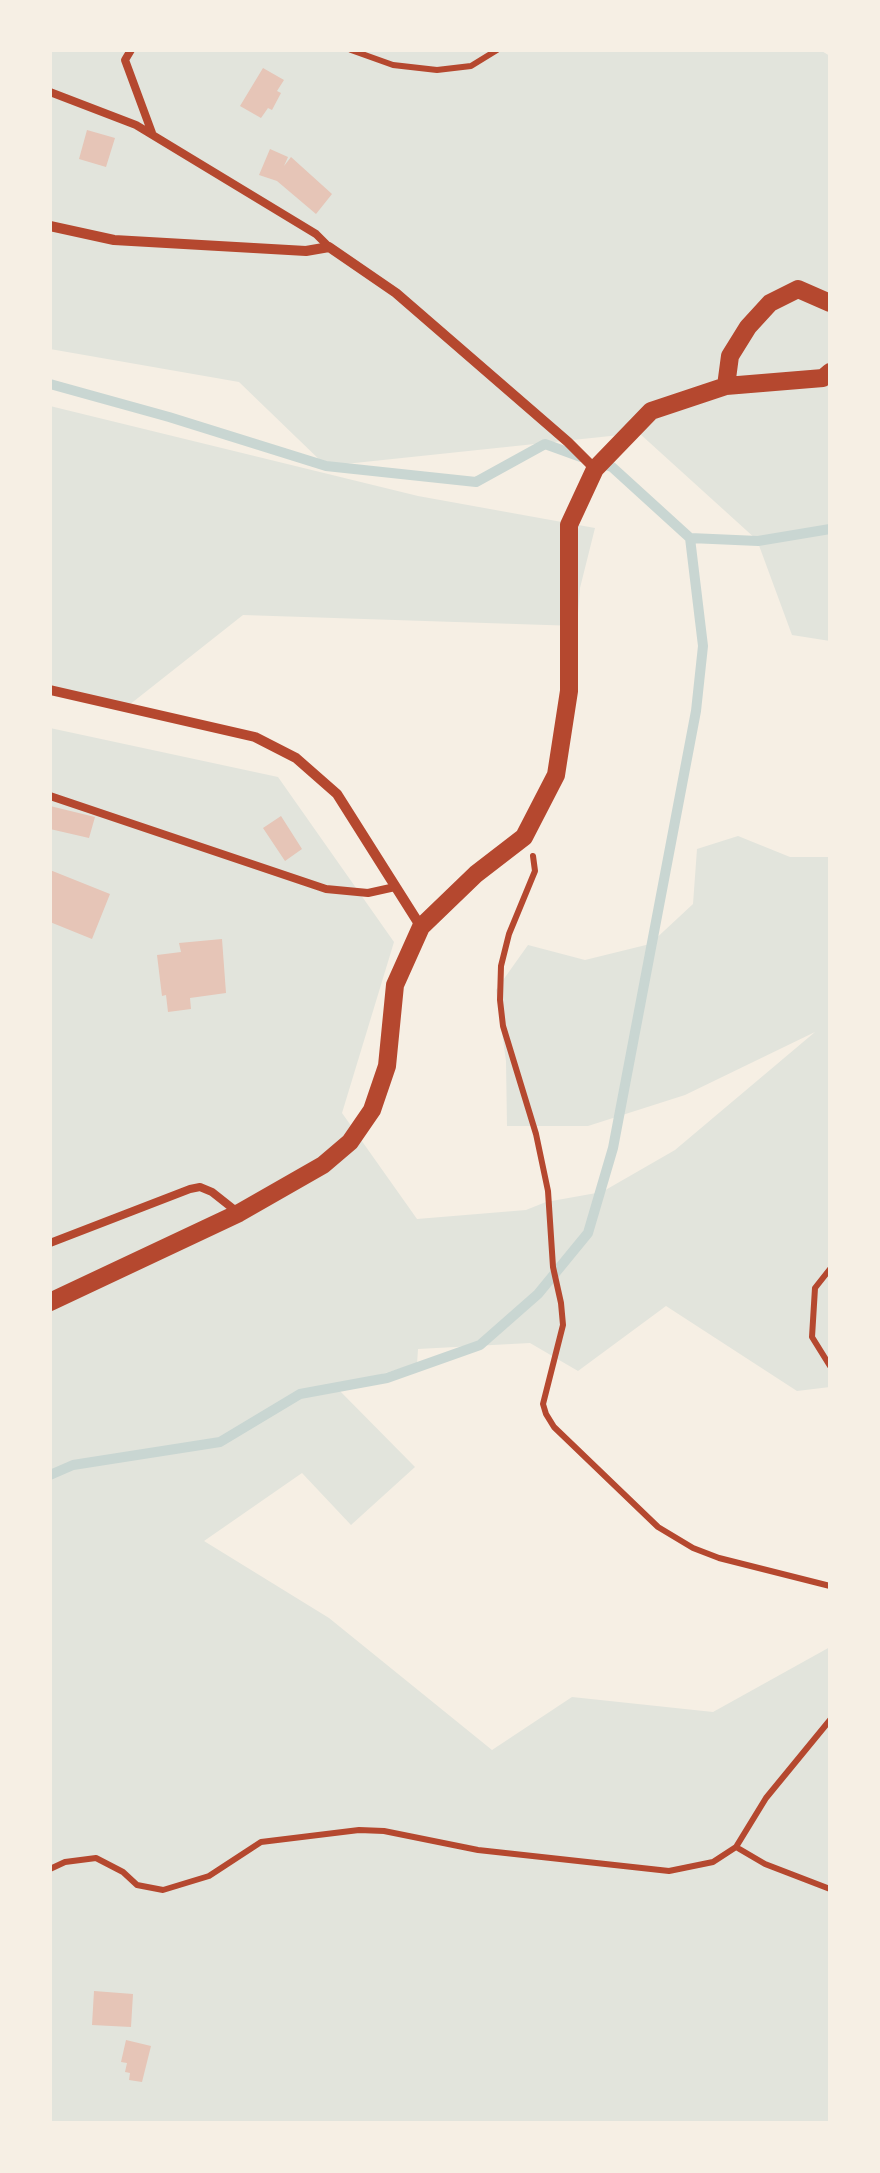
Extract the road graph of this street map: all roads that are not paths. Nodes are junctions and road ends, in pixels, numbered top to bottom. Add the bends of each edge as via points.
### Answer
1 (130, 50) edge
2 (50, 92) edge
3 (152, 133) junction
4 (50, 226) edge
5 (329, 247) junction
6 (830, 304) edge
7 (828, 380) edge
8 (726, 386) junction
9 (594, 469) junction
10 (50, 690) edge
11 (50, 796) edge
12 (395, 887) junction
13 (421, 926) junction
14 (239, 1213) junction
15 (50, 1243) edge
16 (50, 1302) edge

1 - 3 lane via 125,60
2 - 3 lane
3 - 5 lane
4 - 5 street via 114,240
5 - 9 street via 396,293
6 - 8 street via 798,289 770,303 730,356
7 - 8 street
8 - 9 street via 652,410
9 - 13 street via 569,525 569,691 556,775 524,837
10 - 12 street via 254,737 296,758 337,794
11 - 12 lane via 326,889 368,893
12 - 13 street
13 - 14 street via 396,985 387,1066 372,1110 323,1166
14 - 15 lane via 200,1187
14 - 16 street

